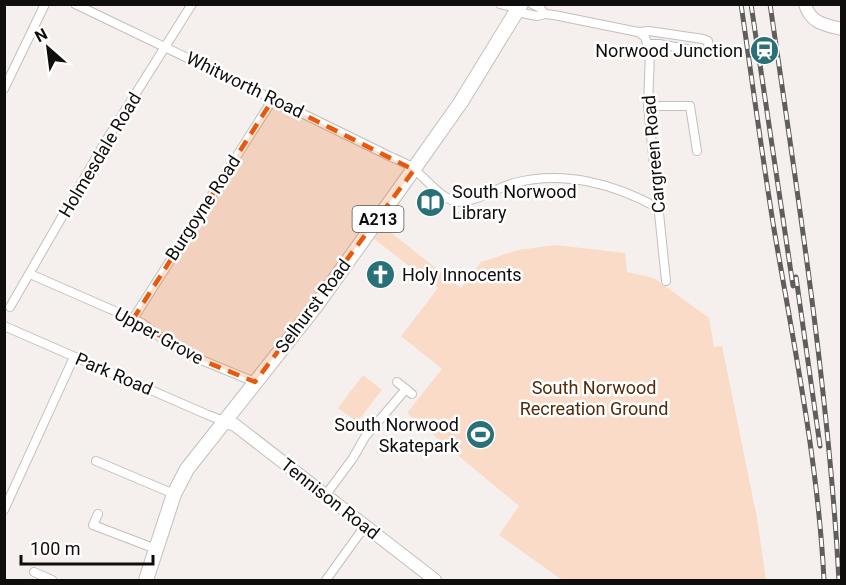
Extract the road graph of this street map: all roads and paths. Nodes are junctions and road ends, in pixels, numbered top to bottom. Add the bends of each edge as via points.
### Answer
1 (45, 4) edge
2 (75, 4) edge
3 (192, 4) edge
4 (500, 4) edge
5 (805, 4) edge
6 (522, 8) edge
7 (545, 14) junction
8 (842, 29) edge
9 (638, 32) junction
10 (649, 44) junction
11 (165, 47) junction
12 (4, 89) edge
13 (273, 99) junction
14 (648, 106) junction
15 (697, 151) dead end
16 (414, 170) junction
17 (658, 208) junction
18 (30, 274) junction
19 (666, 281) dead end
20 (7, 312) edge
21 (134, 319) junction
22 (4, 326) edge
23 (74, 357) junction
24 (255, 382) junction
25 (397, 382) dead end
26 (224, 421) junction
27 (96, 461) dead end
28 (174, 494) junction
29 (325, 496) junction
30 (4, 510) edge
31 (98, 514) dead end
32 (365, 526) junction
33 (156, 549) junction
34 (34, 572) dead end
35 (52, 580) edge
36 (146, 580) edge
37 (326, 580) edge
38 (435, 580) edge

1 - 12 street
2 - 11 street, Whitworth Road
3 - 11 street, Holmesdale Road
4 - 6 street
5 - 8 street via 813,20
6 - 7 street via 537,16
6 - 7 street via 540,8
6 - 16 main road, Selhurst Road / A213
7 - 9 street
9 - 10 street
9 - 10 street via 703,39 708,41 710,53
10 - 14 street, Cargreen Road
11 - 13 street, Whitworth Road
11 - 18 street, Holmesdale Road
13 - 16 street, Whitworth Road
13 - 21 street, Burgoyne Road
14 - 15 street via 690,106
14 - 17 street, Cargreen Road
16 - 17 street, Whitworth Road via 457,202 514,183 557,178 598,182
16 - 24 main road, Selhurst Road / A213
17 - 19 street, Cargreen Road
18 - 20 street, Holmesdale Road
18 - 21 street, Upper Grove
21 - 24 street, Upper Grove via 194,357
22 - 23 street, Park Road
23 - 26 street, Park Road
23 - 30 street
24 - 26 main road, Selhurst Road / A213
25 - 29 street via 409,392 365,437
26 - 28 main road, Selhurst Road / A213 via 194,459
26 - 29 street, Tennison Road via 235,425
27 - 28 street
28 - 33 main road, Selhurst Road / A213
29 - 32 street, Tennison Road
31 - 33 street via 93,525
32 - 37 street
32 - 38 street, Tennison Road
33 - 36 main road, Selhurst Road / A213
34 - 35 street

